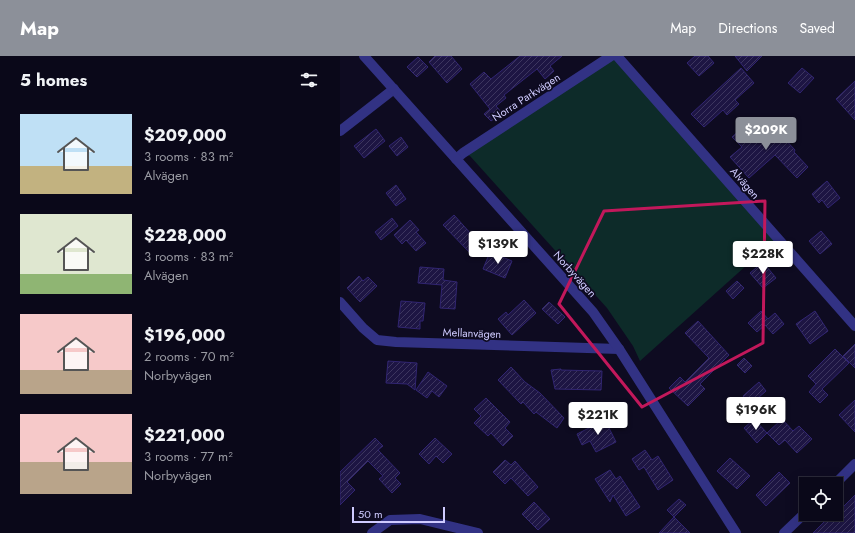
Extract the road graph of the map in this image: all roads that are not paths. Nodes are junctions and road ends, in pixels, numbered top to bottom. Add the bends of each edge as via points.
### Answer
1 (364, 56) edge
2 (611, 56) edge
3 (617, 56) edge
4 (394, 89) junction
5 (340, 132) edge
6 (456, 159) junction
7 (340, 302) edge
8 (855, 326) edge
9 (619, 349) junction
10 (855, 464) edge
11 (842, 477) edge
12 (799, 519) edge
13 (372, 533) edge
14 (478, 533) edge
15 (736, 533) edge
16 (784, 533) edge

1 - 4 street, Norbyvägen
2 - 6 street, Norra Parkvägen
3 - 8 street, Alvägen
4 - 5 street
4 - 6 street, Norbyvägen
6 - 9 street, Norbyvägen via 593,312
7 - 9 street, Mellanvägen via 377,340
9 - 15 street, Norbyvägen
10 - 11 street
12 - 16 street
13 - 14 street via 390,520 420,519

